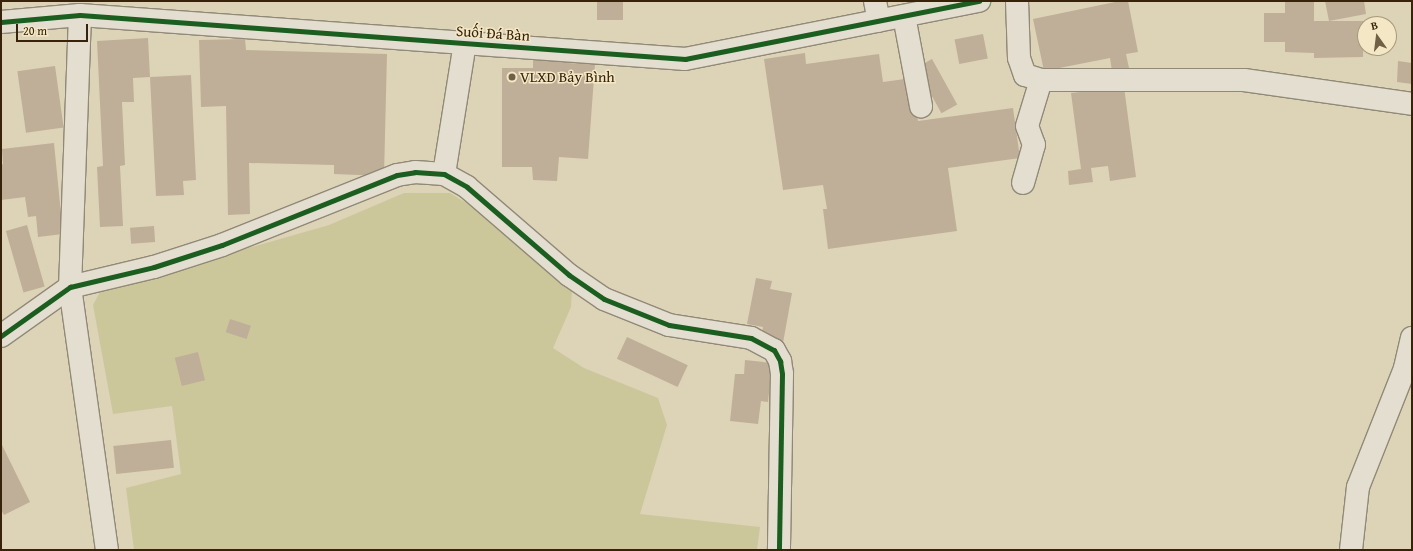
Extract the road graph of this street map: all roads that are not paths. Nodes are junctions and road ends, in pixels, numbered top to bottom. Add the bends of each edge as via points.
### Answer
1 (979, 1) edge
2 (1017, 1) edge
3 (877, 11) edge
4 (80, 15) junction
5 (904, 16) junction
6 (1, 22) edge
7 (465, 43) junction
8 (1041, 80) junction
9 (1412, 104) edge
10 (921, 106) dead end
11 (444, 174) junction
12 (1023, 182) dead end
13 (70, 287) junction
14 (1, 336) edge
15 (1412, 338) edge
16 (107, 550) edge
17 (778, 550) edge
18 (1351, 550) edge

1 - 5 street, Suối Đá Bàn
2 - 8 street via 1019,58 1025,76
3 - 5 street, Suối Đá Bàn
3 - 7 street, Suối Đá Bàn via 685,59
4 - 6 street, Suối Đá Bàn
4 - 7 street, Suối Đá Bàn
4 - 13 street
5 - 10 street
7 - 11 street
8 - 9 street via 1244,80
8 - 12 street via 1027,126 1034,146
11 - 13 street via 415,172 397,175 222,245 154,267
11 - 17 street via 467,188 569,275 604,299 669,324 751,338 774,350 782,374
13 - 14 street
13 - 16 street
15 - 18 street via 1405,368 1358,487

